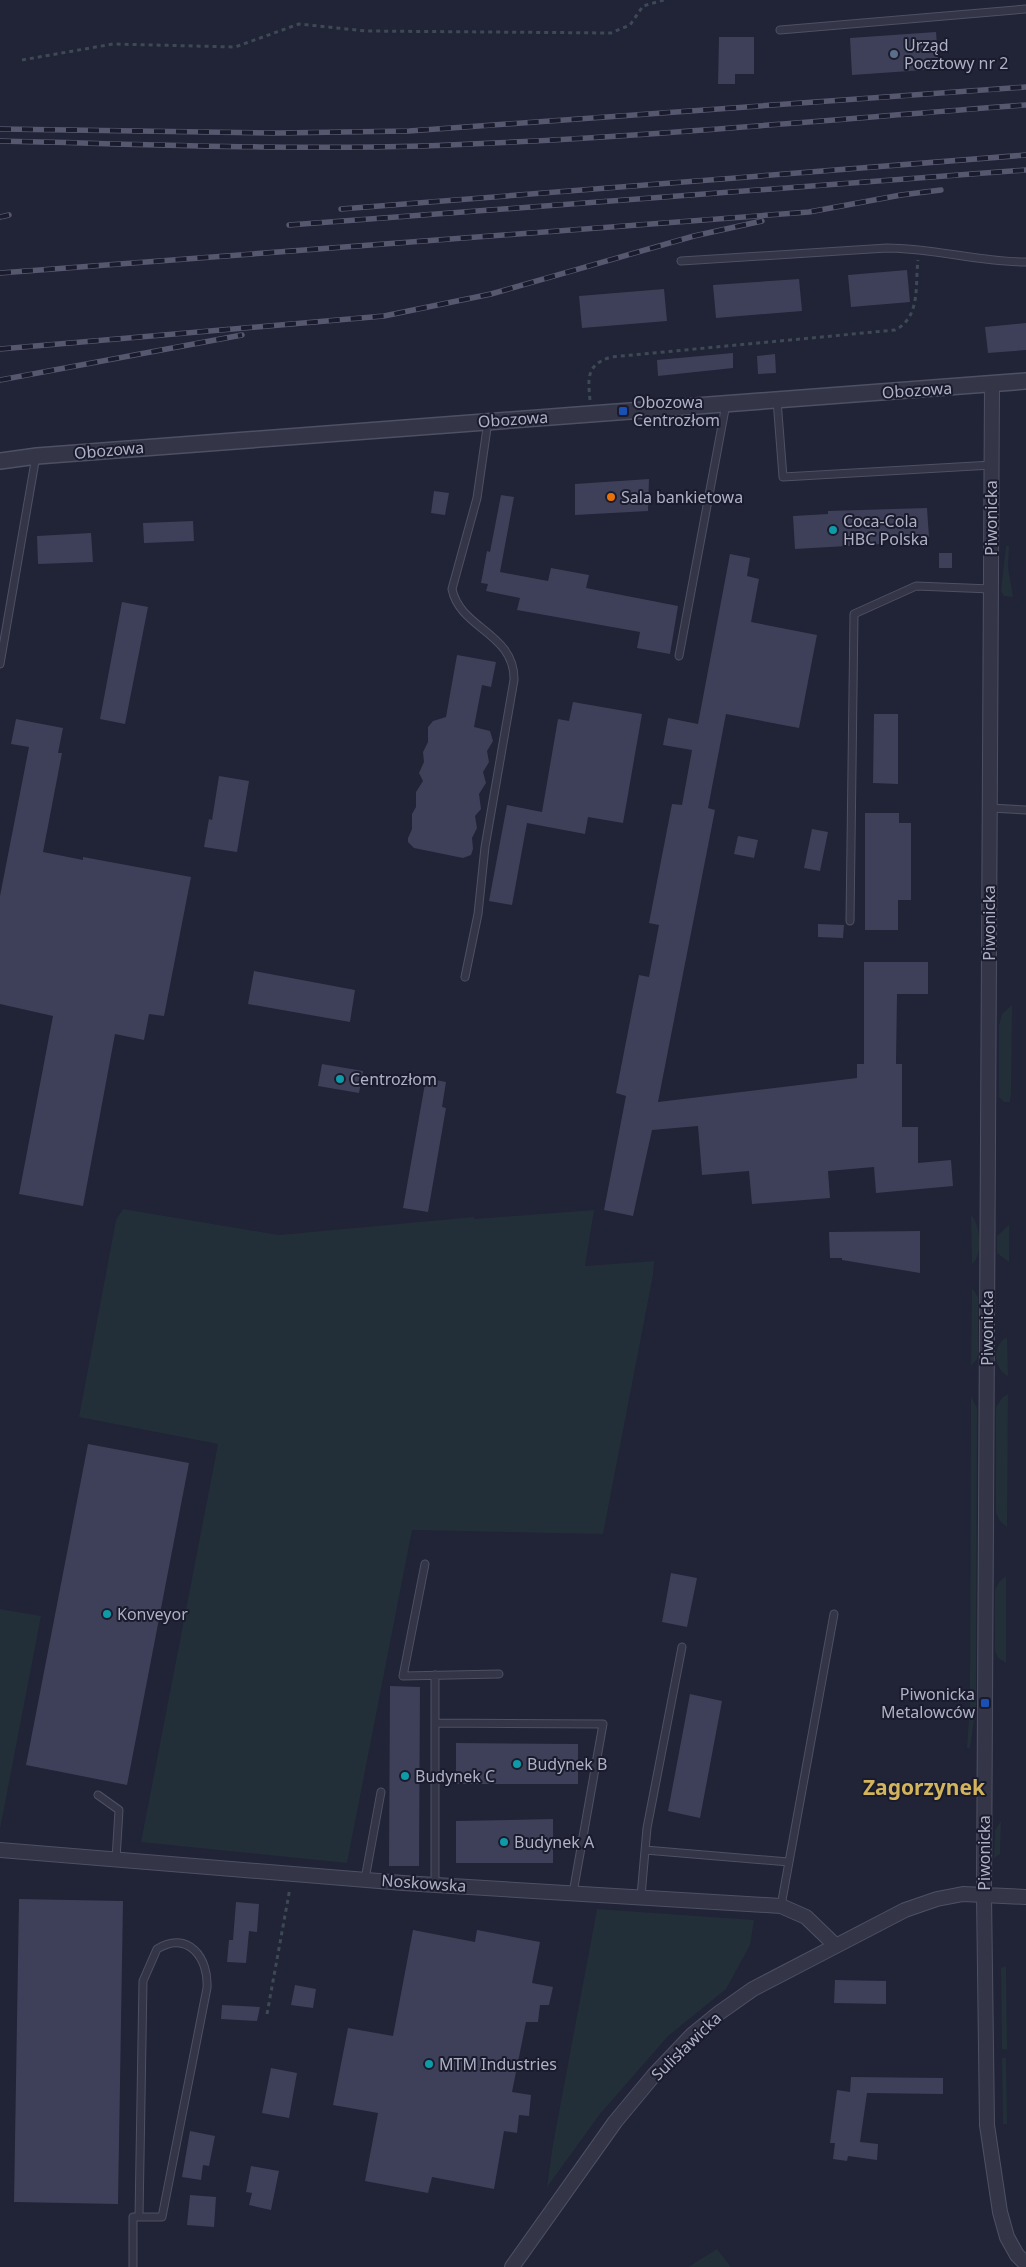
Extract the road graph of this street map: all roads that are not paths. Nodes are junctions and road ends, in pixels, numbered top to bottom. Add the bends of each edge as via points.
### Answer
1 (1026, 9) edge
2 (780, 30) dead end
3 (681, 261) dead end
4 (1026, 262) edge
5 (1026, 381) edge
6 (992, 384) junction
7 (777, 400) junction
8 (726, 403) junction
9 (488, 421) junction
10 (36, 456) junction
11 (0, 461) edge
12 (992, 465) junction
13 (991, 589) junction
14 (680, 656) dead end
15 (0, 664) edge
16 (990, 808) junction
17 (1026, 810) edge
18 (850, 920) dead end
19 (465, 977) dead end
20 (425, 1564) dead end
21 (834, 1614) dead end
22 (682, 1647) dead end
23 (500, 1674) dead end
24 (435, 1675) junction
25 (435, 1723) junction
26 (381, 1792) dead end
27 (98, 1795) dead end
28 (0, 1850) edge
29 (645, 1850) junction
30 (116, 1859) junction
31 (789, 1862) junction
32 (365, 1879) junction
33 (435, 1884) junction
34 (573, 1892) junction
35 (984, 1894) junction
36 (641, 1896) junction
37 (1026, 1896) edge
38 (781, 1906) junction
39 (835, 1945) junction
40 (139, 2217) junction
41 (1026, 2264) edge
42 (134, 2267) edge
43 (512, 2267) edge

1 - 2 lane
3 - 4 lane via 887,248
5 - 6 street, Obozowa
6 - 7 street, Obozowa
6 - 12 street, Piwonicka
7 - 8 street, Obozowa
7 - 12 lane via 783,477
8 - 9 street, Obozowa
8 - 14 lane
9 - 10 street, Obozowa
9 - 19 lane via 480,484 452,589 457,604 509,654 514,680 485,847 478,914
10 - 11 street, Obozowa
10 - 15 lane
12 - 13 street, Piwonicka
13 - 16 street, Piwonicka
13 - 18 lane via 916,586 854,614
16 - 17 lane
16 - 35 street, Piwonicka
20 - 24 lane via 403,1676
21 - 31 lane
22 - 29 lane
23 - 24 lane
24 - 25 lane
25 - 33 lane
25 - 34 lane via 603,1724
26 - 32 lane
27 - 30 lane via 119,1810
28 - 30 street, Noskowska
29 - 31 lane
29 - 36 lane
30 - 32 street, Noskowska
31 - 38 lane
32 - 33 street, Noskowska
33 - 34 street, Noskowska
34 - 36 street, Noskowska
35 - 37 street
35 - 39 street, Sulisławicka via 950,1896 921,1904
35 - 41 street, Piwonicka via 986,2125 1007,2237
36 - 38 street, Noskowska
38 - 39 street, Noskowska via 806,1917
39 - 43 street, Sulisławicka via 753,1989 692,2035 615,2122
40 - 40 lane via 162,2217 207,1988 203,1961 190,1947 181,1943 172,1942 157,1948 143,1981
40 - 42 lane via 133,2217

